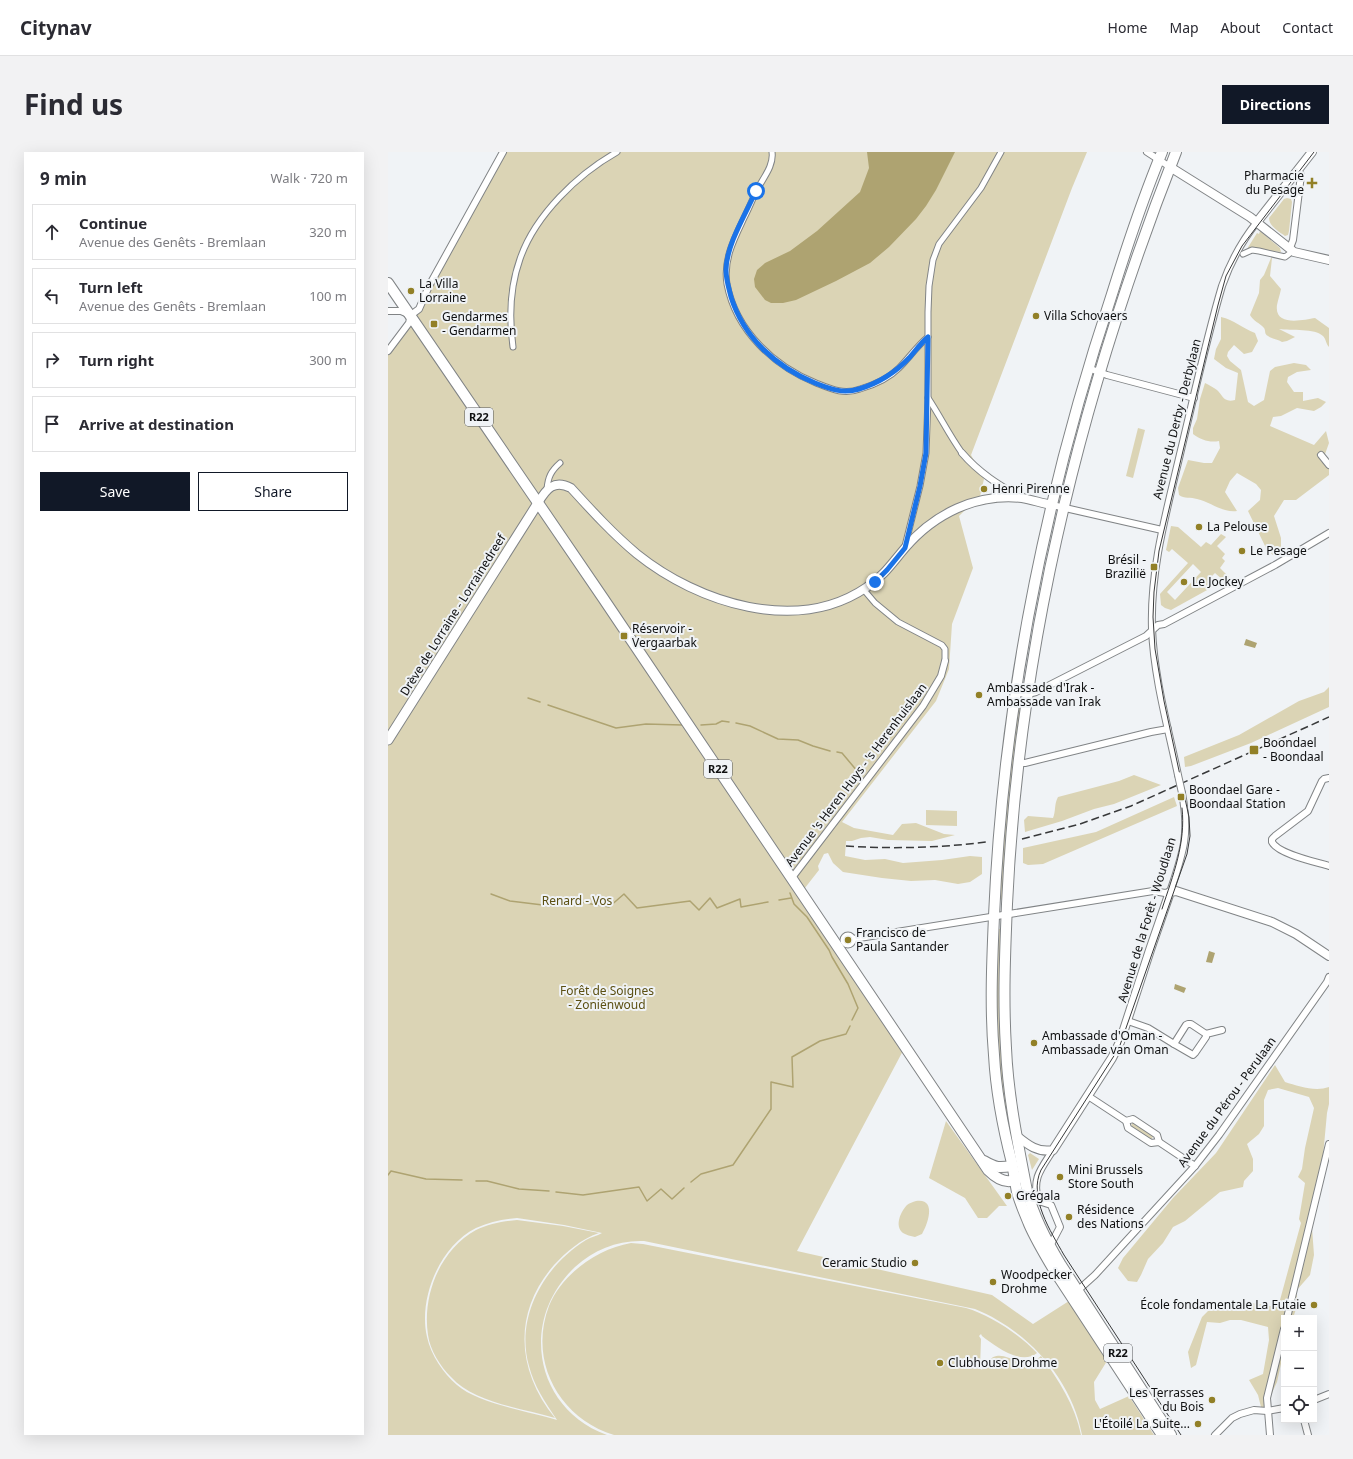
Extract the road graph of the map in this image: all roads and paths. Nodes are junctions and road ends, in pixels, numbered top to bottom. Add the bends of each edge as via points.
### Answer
1 (503, 152) edge
2 (618, 152) edge
3 (772, 152) edge
4 (1001, 152) edge
5 (1147, 152) edge
6 (1176, 152) edge
7 (1312, 152) edge
8 (1160, 156) edge
9 (1170, 167) junction
10 (1298, 170) junction
11 (1257, 222) junction
12 (1289, 251) junction
13 (1243, 254) dead end
14 (1329, 260) edge
15 (388, 283) edge
16 (419, 309) junction
17 (388, 311) edge
18 (423, 314) dead end
19 (411, 316) junction
20 (928, 337) junction
21 (513, 347) dead end
22 (388, 351) edge
23 (1088, 368) junction
24 (1100, 372) junction
25 (928, 398) junction
26 (1194, 398) junction
27 (962, 453) joint
28 (1321, 455) dead end
29 (560, 463) dead end
30 (1329, 465) edge
31 (997, 484) junction
32 (547, 489) junction
33 (1023, 498) junction
34 (994, 499) junction
35 (538, 503) junction
36 (1052, 505) junction
37 (1064, 508) junction
38 (1162, 530) junction
39 (1329, 533) edge
40 (905, 548) junction
41 (864, 590) junction
42 (1152, 631) junction
43 (945, 661) joint
44 (1015, 693) junction
45 (1028, 694) junction
46 (1168, 729) junction
47 (388, 740) edge
48 (1018, 763) junction
49 (1329, 778) edge
50 (1329, 866) edge
51 (791, 879) junction
52 (1170, 892) junction
53 (1007, 914) junction
54 (994, 916) junction
55 (853, 939) dead end
56 (1329, 956) edge
57 (1328, 980) edge
58 (1128, 1020) junction
59 (1222, 1030) dead end
60 (1206, 1034) junction
61 (1174, 1044) junction
62 (1088, 1096) junction
63 (1126, 1121) junction
64 (1018, 1136) junction
65 (1159, 1142) junction
66 (1329, 1144) edge
67 (1053, 1150) junction
68 (982, 1159) junction
69 (1012, 1166) junction
70 (1195, 1166) junction
71 (1024, 1173) junction
72 (1015, 1180) junction
73 (1033, 1199) junction
74 (1050, 1246) junction
75 (1074, 1293) junction
76 (1288, 1315) edge
77 (1281, 1340) edge
78 (1329, 1394) edge
79 (1317, 1399) edge
80 (1281, 1409) edge
81 (1267, 1411) junction
82 (1305, 1423) edge
83 (1162, 1435) edge
84 (1171, 1435) edge
85 (1215, 1435) edge
86 (1270, 1435) edge
87 (1308, 1435) edge

1 - 16 street via 429,286
2 - 21 street via 601,162 568,189 528,240 514,280 511,303
3 - 20 street via 771,164 732,242 726,269 727,284 735,307 753,338 784,367 802,378 836,392 858,390 881,381 898,369
4 - 20 street via 981,188 946,233 936,252 929,286
5 - 8 street
6 - 9 main road
7 - 10 street
8 - 9 street
8 - 23 main road
9 - 11 street
9 - 24 main road via 1131,273
10 - 11 street
10 - 12 street via 1301,175 1293,240
11 - 12 street
11 - 26 street, Avenue du Derby - Derbylaan via 1231,262 1222,286
12 - 13 street via 1285,257 1252,250
12 - 14 street
15 - 19 main road, R22
16 - 18 street
16 - 19 street
17 - 19 street via 401,311
19 - 22 street
19 - 35 main road, R22
20 - 25 street
23 - 24 street
23 - 36 main road
24 - 26 street
24 - 37 main road
25 - 27 street
25 - 40 street via 926,453
26 - 38 street, Avenue du Derby - Derbylaan
27 - 31 street
28 - 30 street
29 - 32 street via 551,472
31 - 33 street
31 - 34 street
32 - 35 street
32 - 41 street via 566,485 571,488 638,555 692,588 715,598 746,607 792,611 834,603
33 - 34 street
33 - 36 street
34 - 40 street via 976,501 943,515 922,530
35 - 47 main road, Drève de Lorraine - Lorrainedreef
35 - 51 main road, R22
36 - 37 street
36 - 44 main road
37 - 38 street
37 - 45 main road
38 - 42 street, Avenue du Derby - Derbylaan via 1153,580
39 - 42 street via 1275,565 1158,625
40 - 41 street via 887,570
41 - 43 street via 898,622 942,645 945,649
42 - 45 street
42 - 46 street, Avenue de la Forêt - Woudlaan via 1156,672
43 - 51 street, Avenue 's Heren Huys - 's Herenhuislaan via 941,676 923,706
44 - 45 street
44 - 54 main road via 1001,804
45 - 48 main road
46 - 48 street
46 - 52 street, Avenue de la Forêt - Woudlaan, bridge via 1186,821 1182,856
48 - 53 main road
49 - 50 street via 1321,783 1308,811 1275,836 1272,842 1277,848 1288,853
51 - 68 main road, R22
52 - 53 street via 1165,894 1153,891
52 - 56 street via 1176,891 1272,922
52 - 58 street, Avenue de la Forêt - Woudlaan
53 - 54 street
53 - 64 main road via 1006,1048
54 - 55 street
54 - 69 main road via 994,1055 1002,1121
57 - 70 street, Avenue du Pérou - Perulaan
58 - 61 street via 1148,1028
58 - 62 street, Avenue de la Forêt - Woudlaan via 1115,1053
59 - 60 street
60 - 61 street via 1188,1024
60 - 61 street via 1192,1055
62 - 63 street
62 - 67 street, Avenue de la Forêt - Woudlaan
63 - 65 street via 1128,1128 1151,1143
63 - 65 street via 1133,1119 1157,1135
64 - 67 street via 1037,1150
64 - 71 main road
65 - 70 street
66 - 76 street
67 - 73 street, Avenue de la Forêt - Woudlaan via 1037,1176
68 - 69 main road, R22 via 994,1167
68 - 72 main road, R22 via 994,1176 1006,1182
69 - 71 main road
69 - 72 main road
70 - 75 street, Avenue du Pérou - Perulaan via 1095,1275
71 - 72 main road
71 - 73 main road, R22
72 - 75 main road, R22 via 1039,1245
73 - 74 main road, R22 via 1035,1214
73 - 74 street via 1051,1205 1060,1227
74 - 75 main road, R22
75 - 83 main road, R22
75 - 84 main road, R22
77 - 81 street via 1267,1398
78 - 79 street
80 - 81 street
81 - 85 street via 1254,1410 1240,1414 1232,1418
81 - 86 street
82 - 87 street

